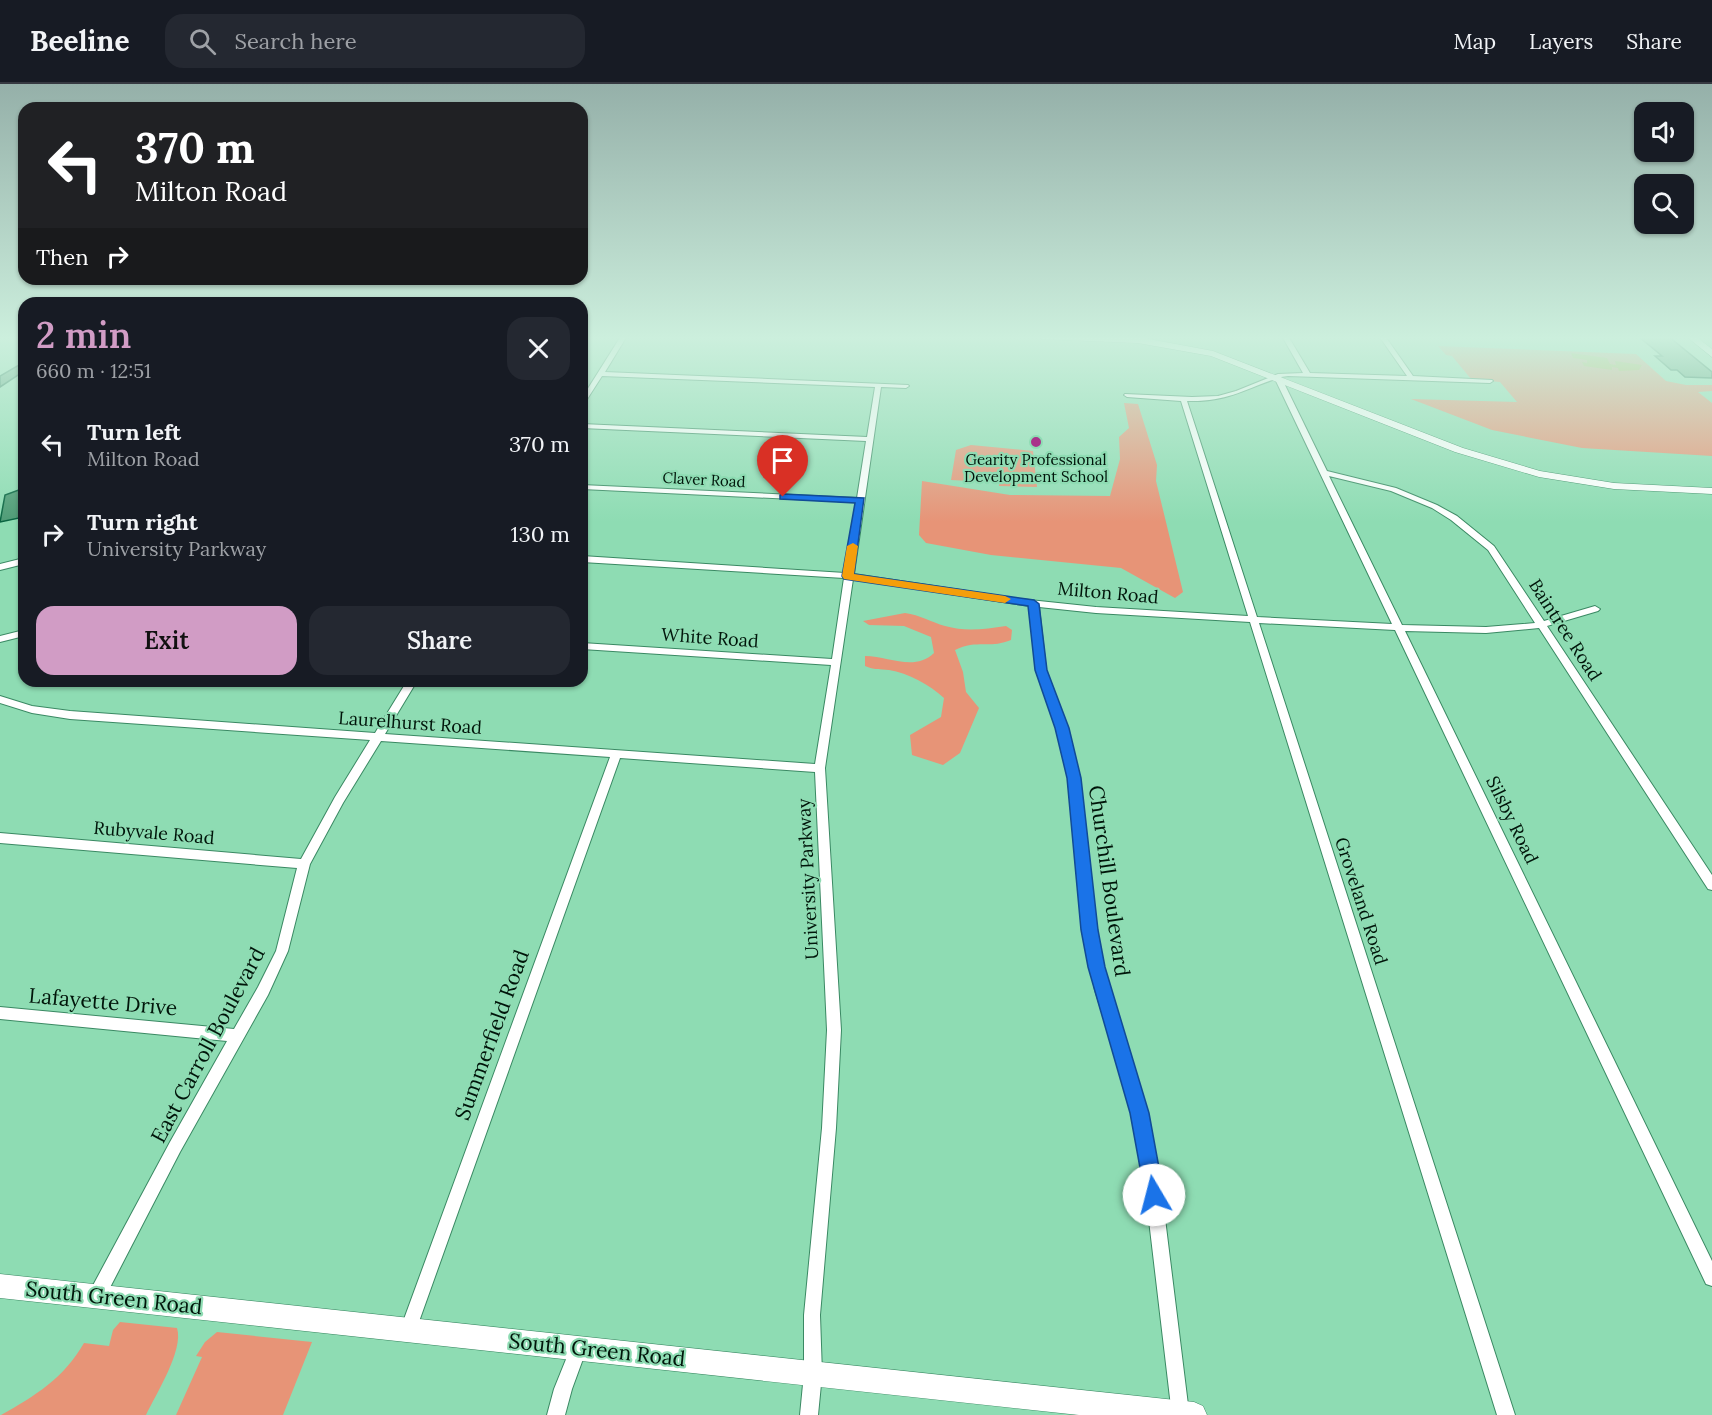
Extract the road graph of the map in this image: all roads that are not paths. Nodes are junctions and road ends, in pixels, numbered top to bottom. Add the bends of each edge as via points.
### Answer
1 (876, 398) edge
2 (1183, 398) edge
3 (1290, 398) edge
4 (1333, 398) edge
5 (1340, 398) edge
6 (588, 426) edge
7 (870, 439) junction
8 (1326, 473) junction
9 (1712, 482) edge
10 (588, 488) edge
11 (1712, 491) edge
12 (860, 500) junction
13 (588, 559) edge
14 (18, 562) edge
15 (0, 567) edge
16 (848, 576) junction
17 (1034, 604) junction
18 (1595, 609) dead end
19 (1252, 620) junction
20 (1542, 625) junction
21 (1399, 627) junction
22 (18, 634) edge
23 (0, 639) edge
24 (588, 646) edge
25 (835, 662) junction
26 (408, 687) edge
27 (0, 699) edge
28 (377, 737) junction
29 (616, 755) junction
30 (820, 768) junction
31 (0, 838) edge
32 (304, 864) junction
33 (1712, 885) edge
34 (0, 1014) edge
35 (239, 1036) junction
36 (1712, 1278) edge
37 (0, 1286) edge
38 (96, 1297) junction
39 (408, 1330) junction
40 (579, 1348) junction
41 (813, 1374) junction
42 (1065, 1407) edge
43 (1187, 1414) edge
44 (556, 1415) edge
45 (809, 1415) edge
46 (1506, 1415) edge

1 - 7 street, University Parkway
2 - 19 street, Groveland Road
3 - 8 street, Silsby Road
4 - 11 street via 1459,450 1539,474 1614,486
5 - 9 street via 1483,450 1541,466 1610,477
6 - 7 street
7 - 12 street, University Parkway
8 - 20 street, Baintree Road via 1416,496 1471,528 1491,548
8 - 21 street, Silsby Road
10 - 12 street, Claver Road
12 - 16 street, University Parkway
13 - 16 street, Milton Road
14 - 15 street
16 - 17 street, Milton Road
16 - 25 street, University Parkway
17 - 19 street, Milton Road
17 - 43 street, Churchill Boulevard via 1041,670 1062,728 1074,778 1096,967 1135,1095 1149,1159
18 - 20 street, Milton Road
19 - 21 street, Milton Road
19 - 46 street, Groveland Road
20 - 21 street, Milton Road via 1486,630
20 - 33 street, Baintree Road
21 - 36 street, Silsby Road
22 - 23 street
24 - 25 street, White Road
25 - 30 street, University Parkway
26 - 28 street, East Carroll Boulevard
27 - 28 street, Laurelhurst Road via 69,715
28 - 29 street, Laurelhurst Road
28 - 32 street, East Carroll Boulevard
29 - 30 street, Laurelhurst Road
29 - 39 street, Summerfield Road
30 - 41 street, University Parkway via 834,1030 812,1315
31 - 32 street, Rubyvale Road
32 - 35 street, East Carroll Boulevard via 282,951
34 - 35 street, Lafayette Drive
35 - 38 street, East Carroll Boulevard
37 - 38 street, South Green Road
38 - 39 street, South Green Road
39 - 40 street, South Green Road
40 - 41 street, South Green Road
40 - 44 street
41 - 42 street, South Green Road
41 - 45 street, University Parkway
42 - 43 street, South Green Road

